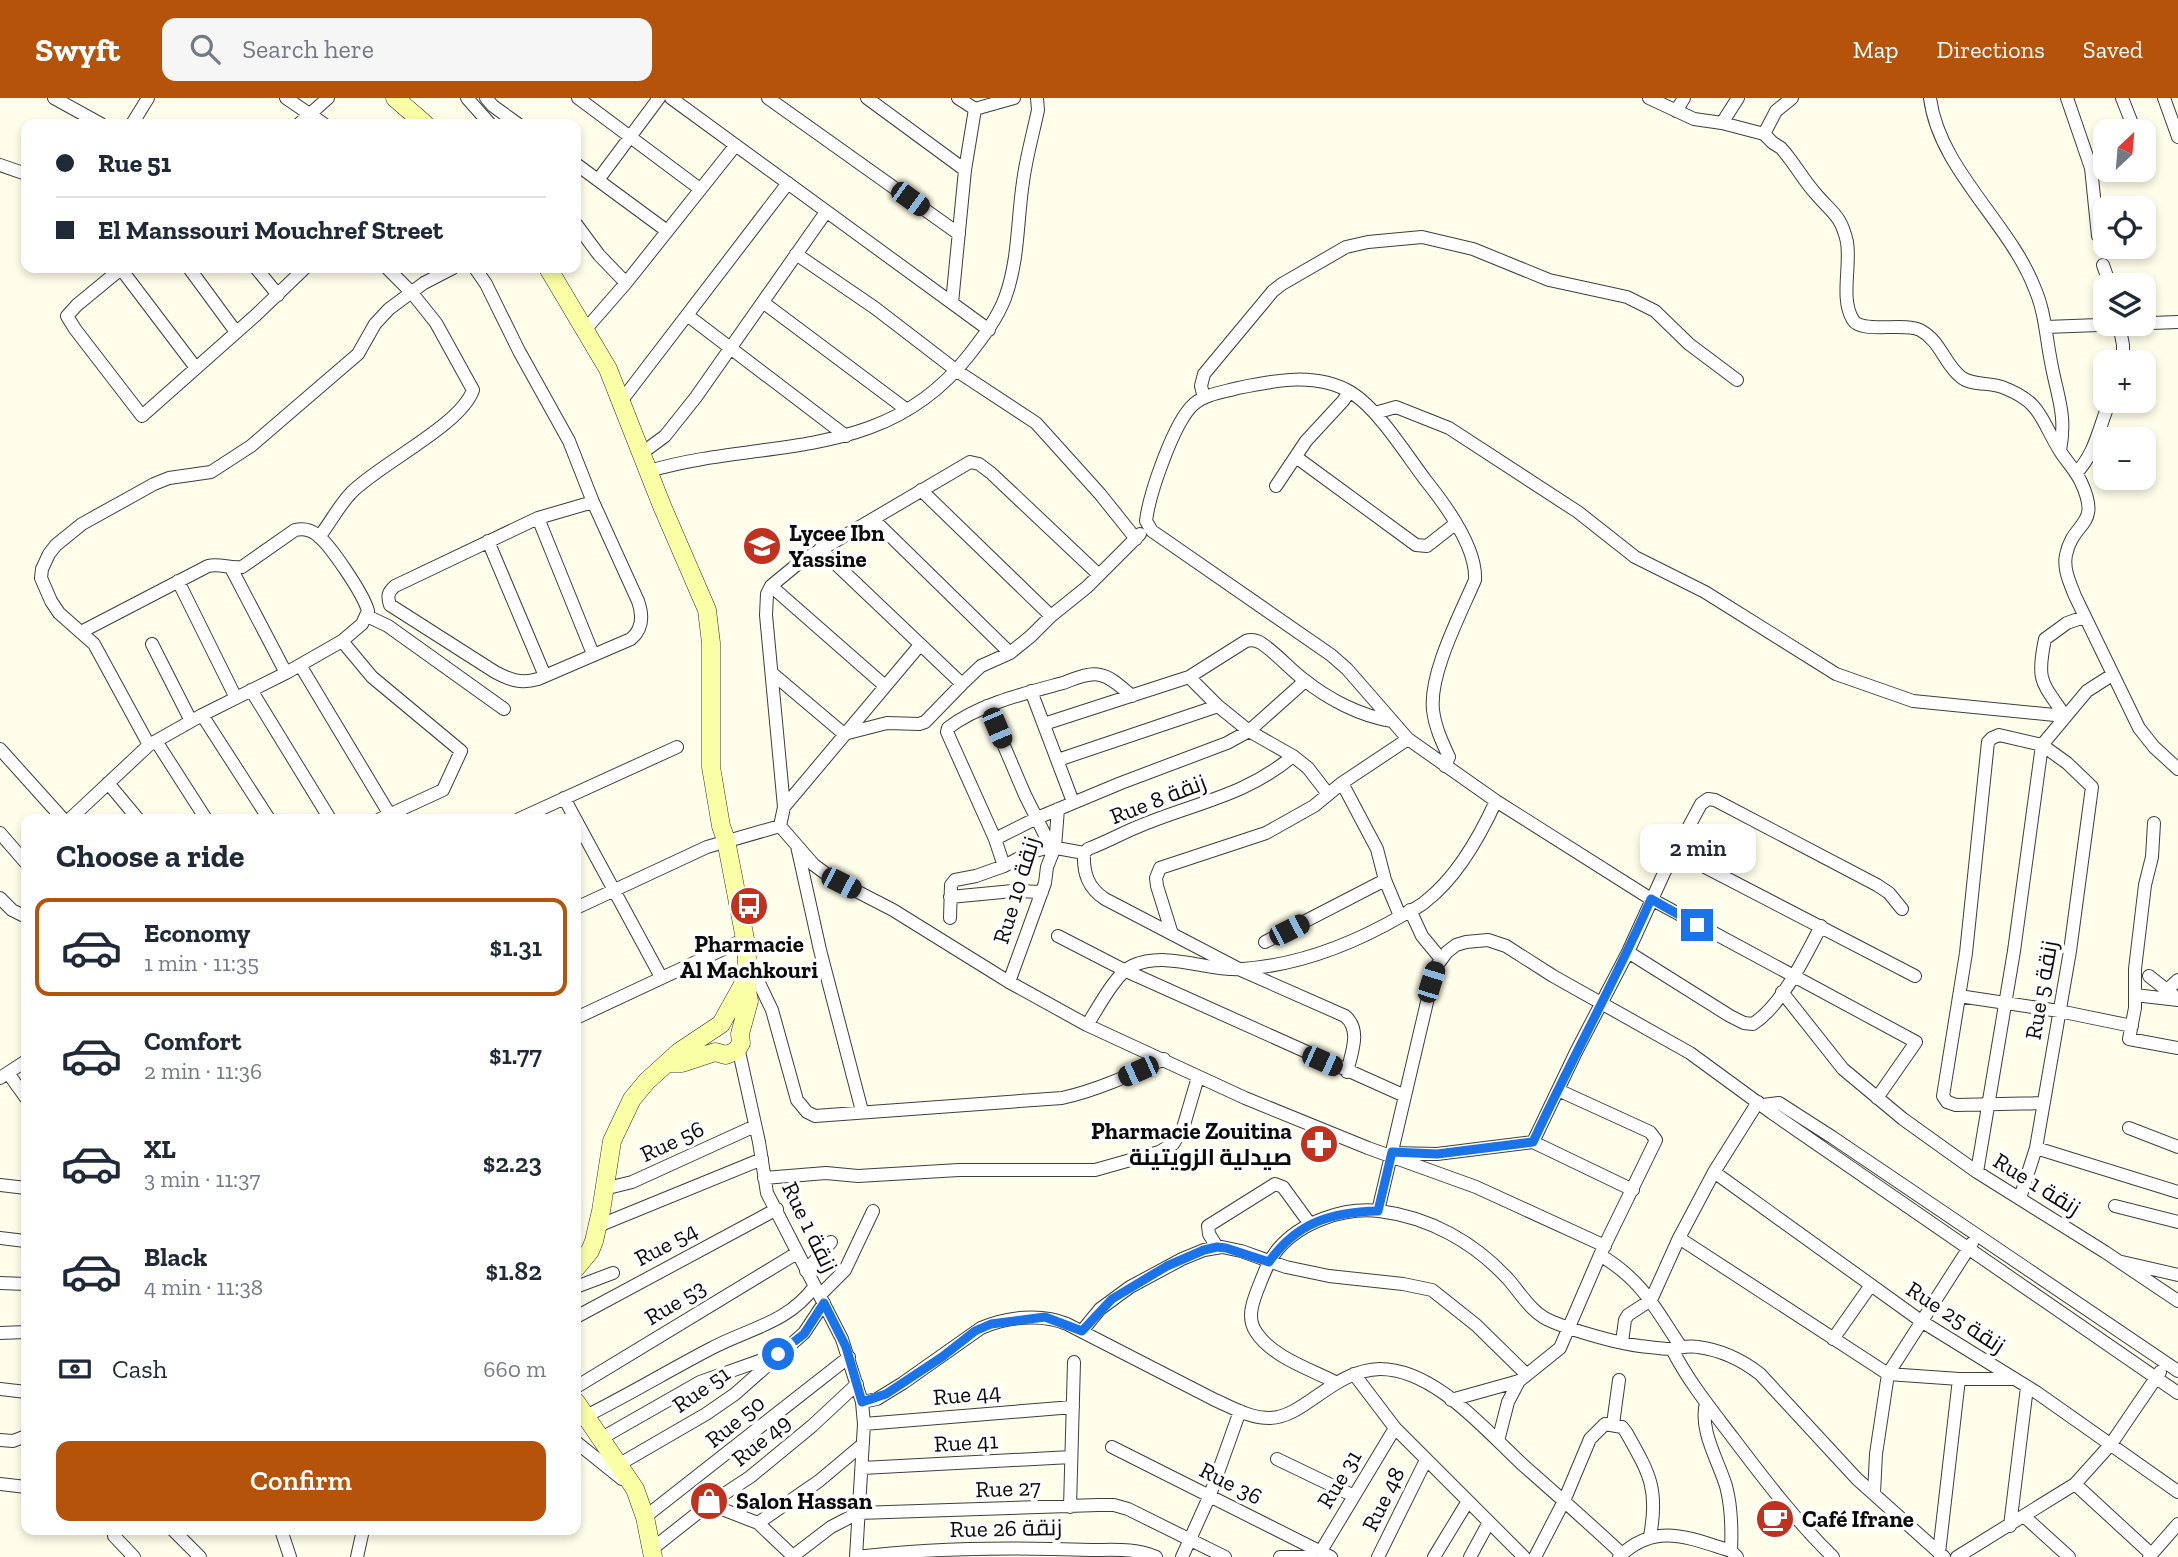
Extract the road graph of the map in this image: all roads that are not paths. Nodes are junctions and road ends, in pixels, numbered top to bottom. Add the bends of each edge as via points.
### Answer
1 (54, 98) edge
2 (148, 98) edge
3 (286, 98) edge
4 (328, 98) edge
5 (467, 98) edge
6 (486, 98) edge
7 (578, 98) edge
8 (659, 98) edge
9 (671, 98) edge
10 (768, 98) edge
11 (867, 98) edge
12 (958, 98) edge
13 (1014, 98) edge
14 (1037, 98) edge
15 (1649, 98) edge
16 (1684, 98) edge
17 (1738, 98) edge
18 (1792, 98) edge
19 (1930, 98) edge
20 (2067, 98) edge
21 (2122, 98) edge
22 (2164, 98) edge
23 (397, 99) edge
24 (975, 110) junction
25 (1676, 111) junction
26 (311, 115) junction
27 (92, 119) edge
28 (135, 119) edge
29 (306, 119) edge
30 (317, 119) edge
31 (419, 119) edge
32 (486, 119) edge
33 (512, 119) edge
34 (2130, 119) edge
35 (1722, 123) junction
36 (1764, 134) junction
37 (631, 137) junction
38 (2178, 137) edge
39 (735, 146) junction
40 (0, 165) edge
41 (581, 168) edge
42 (965, 170) junction
43 (21, 172) edge
44 (598, 180) junction
45 (788, 183) junction
46 (700, 188) junction
47 (2094, 196) edge
48 (826, 212) junction
49 (667, 231) junction
50 (581, 232) edge
51 (959, 234) junction
52 (796, 254) junction
53 (2103, 265) dead end
54 (116, 273) edge
55 (126, 273) edge
56 (193, 273) edge
57 (260, 273) edge
58 (300, 273) edge
59 (392, 273) edge
60 (443, 273) edge
61 (481, 273) edge
62 (551, 273) edge
63 (2106, 273) edge
64 (626, 283) junction
65 (412, 293) junction
66 (278, 295) junction
67 (764, 303) junction
68 (952, 303) junction
69 (687, 315) junction
70 (2178, 322) edge
71 (2156, 323) edge
72 (2093, 326) edge
73 (2046, 327) junction
74 (585, 330) junction
75 (989, 330) junction
76 (236, 332) junction
77 (731, 349) junction
78 (196, 368) junction
79 (957, 371) junction
80 (1737, 380) dead end
81 (1349, 392) junction
82 (1204, 398) junction
83 (622, 400) junction
84 (907, 410) junction
85 (1375, 413) junction
86 (2105, 413) edge
87 (846, 436) junction
88 (2060, 451) junction
89 (642, 453) junction
90 (1296, 457) junction
91 (649, 471) junction
92 (2076, 473) junction
93 (1276, 486) dead end
94 (921, 491) junction
95 (593, 502) junction
96 (538, 518) junction
97 (873, 519) junction
98 (1455, 524) junction
99 (1148, 526) junction
100 (319, 537) junction
101 (1136, 539) junction
102 (488, 541) junction
103 (820, 548) junction
104 (231, 568) junction
105 (1099, 575) junction
106 (178, 581) junction
107 (771, 586) junction
108 (1051, 615) junction
109 (367, 616) junction
110 (2084, 617) junction
111 (81, 632) junction
112 (342, 641) junction
113 (152, 644) dead end
114 (920, 645) junction
115 (1010, 653) junction
116 (593, 654) junction
117 (300, 665) junction
118 (286, 673) junction
119 (773, 674) junction
120 (2112, 675) junction
121 (545, 676) junction
122 (1189, 677) junction
123 (1305, 681) junction
124 (961, 684) junction
125 (886, 686) junction
126 (251, 690) junction
127 (1031, 691) junction
128 (1132, 696) junction
129 (236, 698) junction
130 (987, 706) junction
131 (1218, 706) junction
132 (504, 709) dead end
133 (2066, 716) junction
134 (196, 718) junction
135 (1392, 720) junction
136 (1044, 724) junction
137 (1249, 731) junction
138 (844, 734) junction
139 (1408, 739) junction
140 (153, 743) junction
141 (2042, 745) junction
142 (677, 747) dead end
143 (0, 749) edge
144 (1293, 756) junction
145 (1058, 760) junction
146 (1445, 766) junction
147 (2178, 769) edge
148 (108, 783) junction
149 (1342, 783) junction
150 (1328, 794) junction
151 (564, 798) junction
152 (1496, 801) junction
153 (1073, 803) junction
154 (784, 807) junction
155 (1058, 809) junction
156 (58, 814) edge
157 (76, 814) edge
158 (134, 814) edge
159 (203, 814) edge
160 (265, 814) edge
161 (327, 814) edge
162 (383, 814) edge
163 (391, 814) edge
164 (530, 814) edge
165 (573, 814) edge
166 (1037, 818) junction
167 (2154, 823) dead end
168 (780, 826) junction
169 (581, 828) edge
170 (0, 833) edge
171 (995, 839) junction
172 (726, 840) junction
173 (796, 844) junction
174 (1053, 847) junction
175 (1676, 852) junction
176 (1084, 853) junction
177 (21, 857) edge
178 (1004, 866) junction
179 (1385, 880) junction
180 (615, 889) junction
181 (1042, 892) junction
182 (950, 897) junction
183 (0, 898) edge
184 (1651, 899) junction
185 (581, 906) edge
186 (1902, 909) dead end
187 (1405, 913) junction
188 (21, 914) edge
189 (950, 918) dead end
190 (1821, 926) junction
191 (1172, 934) junction
192 (1058, 936) dead end
193 (745, 939) junction
194 (1265, 942) dead end
195 (1628, 952) junction
196 (747, 958) junction
197 (1441, 959) junction
198 (1124, 970) junction
199 (1241, 970) junction
200 (1915, 976) dead end
201 (2149, 976) dead end
202 (662, 977) junction
203 (1793, 977) junction
204 (2178, 980) edge
205 (745, 981) junction
206 (1009, 982) junction
207 (2167, 990) junction
208 (1782, 992) junction
209 (2135, 995) junction
210 (1959, 996) junction
211 (2178, 1000) edge
212 (1602, 1002) junction
213 (2005, 1004) junction
214 (2059, 1011) junction
215 (581, 1016) edge
216 (1087, 1025) junction
217 (716, 1028) junction
218 (2130, 1032) junction
219 (730, 1047) junction
220 (2178, 1048) edge
221 (1164, 1059) junction
222 (668, 1063) junction
223 (21, 1064) edge
224 (1347, 1072) junction
225 (4, 1075) edge
226 (1198, 1077) junction
227 (1558, 1090) junction
228 (21, 1093) edge
229 (1405, 1097) junction
230 (1877, 1098) junction
231 (1988, 1102) junction
232 (2043, 1103) junction
233 (1760, 1104) junction
234 (862, 1111) junction
235 (755, 1126) junction
236 (2129, 1128) dead end
237 (1533, 1142) junction
238 (2178, 1147) edge
239 (2036, 1148) junction
240 (1392, 1154) junction
241 (762, 1159) junction
242 (1714, 1172) junction
243 (1977, 1172) junction
244 (764, 1178) junction
245 (0, 1185) edge
246 (21, 1187) edge
247 (604, 1189) junction
248 (1633, 1190) junction
249 (2178, 1192) edge
250 (2021, 1198) junction
251 (2115, 1206) dead end
252 (777, 1209) junction
253 (873, 1211) dead end
254 (1378, 1211) junction
255 (2178, 1222) edge
256 (1310, 1224) junction
257 (598, 1226) junction
258 (1977, 1236) junction
259 (0, 1238) edge
260 (1679, 1238) junction
261 (21, 1240) edge
262 (831, 1242) dead end
263 (1217, 1247) junction
264 (1968, 1250) junction
265 (1602, 1251) junction
266 (797, 1253) junction
267 (2119, 1261) junction
268 (581, 1262) edge
269 (1269, 1262) junction
270 (806, 1271) junction
271 (613, 1273) dead end
272 (2178, 1275) edge
273 (0, 1283) edge
274 (21, 1283) edge
275 (581, 1285) edge
276 (1871, 1285) junction
277 (820, 1295) junction
278 (1651, 1300) junction
279 (2178, 1301) edge
280 (581, 1314) edge
281 (1921, 1321) junction
282 (1568, 1327) junction
283 (1082, 1331) junction
284 (21, 1332) edge
285 (0, 1333) edge
286 (1833, 1339) junction
287 (1622, 1342) junction
288 (1676, 1348) junction
289 (778, 1354) junction
290 (849, 1357) junction
291 (1074, 1362) dead end
292 (2166, 1363) junction
293 (2178, 1371) edge
294 (1354, 1374) junction
295 (1888, 1374) junction
296 (1523, 1378) junction
297 (2157, 1378) junction
298 (1959, 1379) junction
299 (2014, 1379) junction
300 (1619, 1380) dead end
301 (1335, 1382) junction
302 (581, 1384) edge
303 (858, 1384) junction
304 (2027, 1387) junction
305 (0, 1389) edge
306 (21, 1391) edge
307 (2178, 1393) edge
308 (1451, 1400) junction
309 (862, 1402) junction
310 (1706, 1403) junction
311 (1073, 1407) junction
312 (581, 1409) edge
313 (1240, 1411) junction
314 (864, 1424) junction
315 (1613, 1424) junction
316 (1395, 1428) junction
317 (21, 1438) edge
318 (600, 1438) junction
319 (0, 1440) edge
320 (1498, 1441) junction
321 (863, 1444) junction
322 (2111, 1444) junction
323 (581, 1446) edge
324 (1112, 1447) dead end
325 (1071, 1457) junction
326 (1277, 1459) dead end
327 (1426, 1460) junction
328 (618, 1465) junction
329 (862, 1468) junction
330 (0, 1484) edge
331 (2075, 1484) junction
332 (21, 1486) edge
333 (635, 1489) junction
334 (2178, 1492) edge
335 (1874, 1493) junction
336 (1210, 1495) junction
337 (1353, 1496) junction
338 (1468, 1501) junction
339 (1564, 1501) junction
340 (709, 1504) junction
341 (1070, 1507) junction
342 (858, 1513) junction
343 (645, 1517) junction
344 (2025, 1517) junction
345 (758, 1523) junction
346 (1489, 1524) junction
347 (2178, 1524) edge
348 (2010, 1526) junction
349 (178, 1535) edge
350 (283, 1535) edge
351 (362, 1535) edge
352 (114, 1536) dead end
353 (1650, 1536) junction
354 (1189, 1539) junction
355 (652, 1553) edge
356 (1734, 1554) edge
357 (1321, 1555) edge
358 (1621, 1555) edge
359 (1942, 1555) edge
360 (2150, 1555) edge
361 (794, 1556) edge
362 (134, 1557) edge
363 (200, 1557) edge
364 (290, 1557) edge
365 (357, 1557) edge
366 (856, 1557) edge
367 (1156, 1557) edge
368 (1182, 1557) edge
369 (1225, 1557) edge
370 (1280, 1557) edge
371 (1378, 1557) edge
372 (1434, 1557) edge
373 (1470, 1557) edge
374 (1524, 1557) edge
375 (1535, 1557) edge
376 (1833, 1557) edge
377 (1957, 1557) edge
378 (2069, 1557) edge

1 - 27 street
2 - 28 street
3 - 26 street
4 - 26 street
5 - 32 street
6 - 33 street
7 - 37 street
8 - 37 street
9 - 39 street
10 - 51 street
11 - 42 street
12 - 24 street
13 - 24 street
14 - 75 street via 1012,273
15 - 25 street
16 - 25 street
17 - 35 street
18 - 36 street via 1776,111
19 - 73 street via 1951,155 2035,287
20 - 47 street via 2091,168
21 - 34 street
22 - 38 street
23 - 31 street
24 - 42 street
25 - 35 street
26 - 29 street
26 - 30 street
35 - 36 street
36 - 88 street via 1837,215 1848,250 1847,298 1854,322 1908,327 1926,334 1964,380 1998,385 2030,401
37 - 44 street
37 - 46 street
39 - 45 street
39 - 46 street
40 - 43 street
41 - 44 street
42 - 51 street
44 - 49 street
45 - 48 street
45 - 69 street
46 - 49 street
48 - 52 street
48 - 68 street
49 - 64 street
50 - 64 street
51 - 68 street
52 - 67 street
52 - 79 street
53 - 63 street
54 - 78 street via 67,316 142,415
55 - 78 street
56 - 76 street
57 - 66 street
58 - 66 street
59 - 65 street
60 - 65 street
61 - 95 street via 569,441
62 - 74 street
64 - 74 street
65 - 100 street via 436,323 473,390 463,407 441,427 352,493
65 - 111 street via 375,324 358,354 251,446 211,472 154,484 82,524 56,545 44,563 42,584 59,613
66 - 76 street
67 - 77 street
67 - 84 street
68 - 75 street
69 - 77 street
69 - 83 street
70 - 71 street
72 - 73 street
73 - 88 street via 2063,414
74 - 83 street
75 - 79 street
76 - 78 street
77 - 87 street
77 - 89 street via 665,436
79 - 84 street
79 - 101 street via 1036,423
80 - 82 street via 1655,311 1628,297 1549,279 1473,249 1422,237 1346,247 1282,284 1204,374
81 - 82 street via 1321,382 1280,379
81 - 85 street
81 - 90 street
82 - 99 street via 1187,411 1166,454 1147,513
83 - 89 street
84 - 87 street
85 - 98 street
85 - 133 street via 1396,407 1449,428 1578,512 1635,557 1705,592 1836,674 1913,701
86 - 92 street via 2092,452
87 - 91 street
88 - 92 street
89 - 91 street
90 - 93 street
90 - 98 street via 1416,545 1427,546
91 - 172 street via 707,610 711,767
92 - 110 street via 2090,506 2065,562
94 - 97 street
94 - 105 street via 970,462 979,464
94 - 108 street
95 - 96 street
95 - 116 street via 641,609 636,634
96 - 102 street
96 - 116 street
97 - 103 street
97 - 115 street
98 - 146 street via 1471,553 1475,580 1433,689 1433,713 1449,757
99 - 101 street
99 - 135 street via 1331,655
100 - 104 street via 303,528 295,530 250,563
100 - 109 street via 364,600
101 - 105 street
102 - 121 street
102 - 121 street via 395,586 387,598 390,605 507,678 522,683
103 - 107 street
103 - 114 street
104 - 106 street via 216,564
104 - 118 street
105 - 108 street
106 - 111 street
106 - 129 street
107 - 119 street via 766,615
107 - 125 street
108 - 115 street
109 - 112 street
109 - 132 street via 388,626
110 - 120 street
110 - 133 street via 2045,639 2040,663 2041,680
111 - 140 street via 94,644
112 - 117 street
112 - 163 street via 372,677 461,751 443,790
113 - 134 street
114 - 124 street
114 - 125 street
115 - 124 street via 981,666
116 - 121 street
117 - 118 street
117 - 162 street
118 - 126 street
119 - 138 street
119 - 154 street
120 - 133 street via 2087,691
120 - 147 street via 2139,728
122 - 123 street via 1252,639
122 - 128 street
122 - 131 street
123 - 135 street via 1355,711
123 - 137 street
124 - 138 street via 925,722 887,723
125 - 138 street
126 - 129 street
126 - 161 street
127 - 128 street via 1097,674
127 - 130 street
127 - 136 street
128 - 136 street
129 - 134 street
130 - 166 street
130 - 171 street via 947,730
131 - 137 street
131 - 145 street
133 - 141 street
134 - 140 street
134 - 160 street
135 - 139 street
136 - 145 street
137 - 144 street
137 - 153 street
138 - 154 street
139 - 146 street
139 - 149 street
140 - 148 street
140 - 159 street
141 - 210 street via 1999,735 1988,742
141 - 213 street
141 - 214 street, Rue 5 زنقة via 2092,787
142 - 151 street
143 - 156 street
144 - 150 street
144 - 176 street, Rue 8 زنقة via 1236,792 1143,824
145 - 153 street
146 - 152 street
148 - 157 street
148 - 158 street
149 - 150 street
149 - 179 street via 1368,828
150 - 191 street via 1266,834 1160,868 1157,886
151 - 164 street
151 - 165 street
152 - 184 street
152 - 187 street via 1482,831 1453,872 1426,902
153 - 155 street
154 - 168 street
155 - 166 street
155 - 174 street, Rue 10 زنقة
166 - 171 street
166 - 174 street
167 - 209 street
168 - 172 street
168 - 173 street
169 - 180 street
170 - 177 street
171 - 178 street
172 - 180 street
172 - 193 street
173 - 206 street via 832,879 893,910
173 - 234 street
174 - 176 street
174 - 178 street
174 - 181 street, Rue 10 زنقة
175 - 184 street
175 - 186 street via 1701,804 1715,800 1877,885
175 - 190 street
176 - 191 street via 1088,882 1097,894
178 - 182 street via 955,880
179 - 187 street
179 - 194 street
180 - 185 street
180 - 202 street
181 - 182 street
181 - 206 street, Rue 10 زنقة
182 - 189 street
183 - 188 street
184 - 195 street
184 - 203 street
187 - 197 street
187 - 199 street via 1314,955
190 - 200 street
190 - 203 street
191 - 199 street
192 - 198 street
193 - 196 street
193 - 202 street
195 - 208 street via 1748,1024 1757,1022
195 - 212 street
196 - 205 street
196 - 234 street via 772,1010 801,1107 823,1117
197 - 212 street via 1456,945 1497,941
197 - 229 street via 1431,982
198 - 199 street via 1142,963 1173,961
198 - 216 street
198 - 224 street
199 - 224 street via 1349,1019 1354,1034
201 - 207 street
202 - 215 street
203 - 208 street
203 - 230 street via 1916,1042
204 - 207 street
205 - 217 street
205 - 219 street via 749,1002
206 - 216 street
207 - 211 street
208 - 230 street, Rue 1 زنقة via 1843,1069
209 - 211 street
209 - 218 street
210 - 213 street
210 - 231 street via 1943,1096 1956,1105
212 - 227 street
212 - 233 street via 1690,1052
213 - 214 street
213 - 231 street
214 - 218 street
214 - 232 street, Rue 5 زنقة
216 - 221 street
217 - 219 street via 709,1039
217 - 219 street via 732,1025
217 - 222 street
218 - 220 street
219 - 222 street
219 - 235 street, Rue 1 زنقة via 745,1076
221 - 226 street
221 - 234 street via 1117,1081 1062,1098
222 - 247 street via 632,1099 621,1120 612,1141
223 - 225 street
224 - 229 street
225 - 228 street
226 - 240 street
226 - 244 street via 1173,1144 1095,1170 826,1173
227 - 237 street
227 - 248 street via 1654,1135 1656,1140
229 - 240 street
230 - 243 street, Rue 1 زنقة
231 - 232 street
231 - 243 street
232 - 239 street, Rue 5 زنقة
233 - 242 street
233 - 258 street via 1779,1103
233 - 264 street
235 - 241 street, Rue 1 زنقة
235 - 247 street, Rue 56 via 632,1182
236 - 238 street
237 - 240 street via 1437,1154
237 - 248 street
239 - 249 street
239 - 250 street, Rue 5 زنقة
240 - 254 street
240 - 265 street via 1476,1187
241 - 244 street, Rue 1 زنقة
241 - 257 street
242 - 260 street
242 - 276 street, Rue 25 زنقة
243 - 250 street, Rue 1 زنقة
244 - 252 street, Rue 1 زنقة
245 - 246 street
247 - 257 street
248 - 265 street
250 - 267 street, Rue 1 زنقة
251 - 255 street
252 - 266 street, Rue 1 زنقة
252 - 280 street, Rue 54
253 - 277 street via 845,1270
254 - 256 street via 1338,1214
254 - 282 street via 1460,1238 1506,1277 1536,1312
256 - 263 street via 1279,1185 1273,1184 1208,1226
256 - 269 street via 1288,1239
257 - 268 street
258 - 264 street
258 - 292 street
259 - 261 street
260 - 278 street
260 - 286 street
262 - 270 street
263 - 269 street
263 - 283 street via 1182,1259 1130,1287
264 - 281 street
264 - 297 street
265 - 278 street
265 - 282 street
266 - 270 street, Rue 1 زنقة
266 - 302 street, Rue 53
267 - 272 street
267 - 279 street, Rue 1 زنقة
269 - 296 street via 1329,1276 1432,1290 1476,1325
269 - 301 street via 1251,1308 1255,1330 1275,1350
270 - 277 street, Rue 1 زنقة
271 - 275 street
273 - 274 street
276 - 281 street, Rue 25 زنقة
276 - 286 street
277 - 289 street, Rue 51 via 804,1334
277 - 290 street, Rue 1 زنقة
277 - 312 street
278 - 287 street via 1628,1315
278 - 288 street
281 - 295 street
281 - 299 street, Rue 25 زنقة
282 - 287 street
282 - 296 street via 1557,1352
283 - 309 street via 1045,1317 991,1324 886,1394
283 - 313 street
284 - 285 street
286 - 295 street
287 - 288 street
288 - 310 street via 1684,1372
288 - 335 street via 1699,1347 1744,1362
289 - 318 street via 701,1382
289 - 328 street, Rue 51 via 735,1394
290 - 303 street, Rue 1 زنقة
290 - 343 street, Rue 50
291 - 311 street
292 - 293 street
292 - 297 street
294 - 301 street
294 - 308 street via 1394,1371 1430,1385
294 - 316 street
295 - 298 street
295 - 335 street
296 - 308 street
296 - 320 street via 1508,1402
297 - 307 street
297 - 322 street
298 - 299 street
298 - 359 street
299 - 304 street, Rue 25 زنقة
300 - 315 street
301 - 313 street via 1283,1416 1263,1418
303 - 309 street, Rue 1 زنقة
303 - 340 street, Rue 49 via 755,1473
304 - 322 street, Rue 25 زنقة
304 - 348 street
305 - 306 street
308 - 320 street
309 - 314 street, Rue 1 زنقة
310 - 356 street via 1704,1422 1730,1504
310 - 376 street via 1766,1482
311 - 314 street, Rue 44
311 - 325 street
312 - 318 street
313 - 336 street
314 - 321 street, Rue 1 زنقة
315 - 339 street via 1605,1424 1590,1439
315 - 353 street via 1626,1432 1650,1475 1654,1517
316 - 327 street
316 - 337 street, Rue 31
317 - 319 street
318 - 328 street
320 - 339 street
321 - 329 street, Rue 1 زنقة
321 - 345 street
322 - 331 street
322 - 334 street, Rue 25 زنقة
323 - 333 street
324 - 336 street, Rue 36
325 - 329 street, Rue 41
325 - 341 street
326 - 337 street
327 - 338 street
327 - 371 street, Rue 48
328 - 333 street
329 - 342 street, Rue 1 زنقة
330 - 332 street
331 - 344 street
331 - 360 street
333 - 343 street
335 - 359 street
336 - 354 street
336 - 357 street, Rue 36
337 - 357 street, Rue 31
338 - 346 street
338 - 372 street
339 - 358 street
339 - 375 street
340 - 345 street
340 - 355 street, Rue 49
341 - 342 street, Rue 27
341 - 354 street, Rue 27 via 1118,1506
342 - 361 street, Rue 27
342 - 366 street, Rue 1 زنقة
343 - 355 street
344 - 348 street
344 - 378 street
345 - 361 street
346 - 373 street
346 - 374 street
347 - 360 street
348 - 377 street
349 - 363 street
350 - 364 street
351 - 365 street
352 - 362 street
353 - 356 street via 1671,1535
353 - 358 street
354 - 368 street
354 - 369 street, Rue 27
357 - 370 street
366 - 367 street, Rue 26 زنقة via 932,1550 1054,1548 1132,1550

